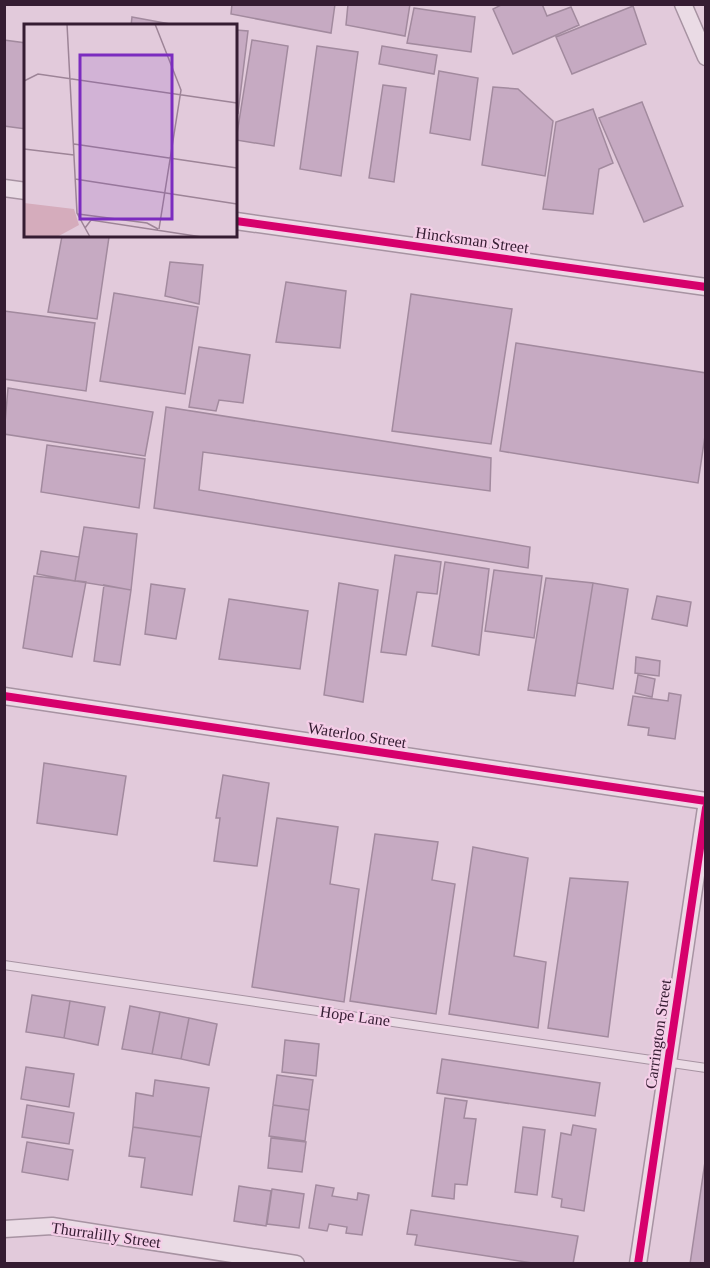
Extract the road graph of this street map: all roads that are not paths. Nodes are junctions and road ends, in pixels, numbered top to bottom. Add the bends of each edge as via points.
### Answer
1 (683, 4) edge
2 (705, 57) edge
3 (4, 188) edge
4 (24, 191) edge
5 (237, 220) edge
6 (705, 287) edge
7 (4, 696) edge
8 (705, 801) edge
9 (705, 808) edge
10 (4, 965) edge
11 (668, 1062) junction
12 (705, 1068) edge
13 (4, 1229) edge
14 (206, 1257) edge
15 (296, 1263) edge
16 (638, 1263) edge

1 - 2 street
3 - 4 street
5 - 6 street, Hincksman Street
7 - 8 street, Waterloo Street
9 - 11 street, Carrington Street
10 - 11 lane, Hope Lane
11 - 12 lane, Hope Lane
11 - 16 street, Carrington Street
13 - 14 street, Thurralilly Street via 52,1226
14 - 15 street, Thurralilly Street

